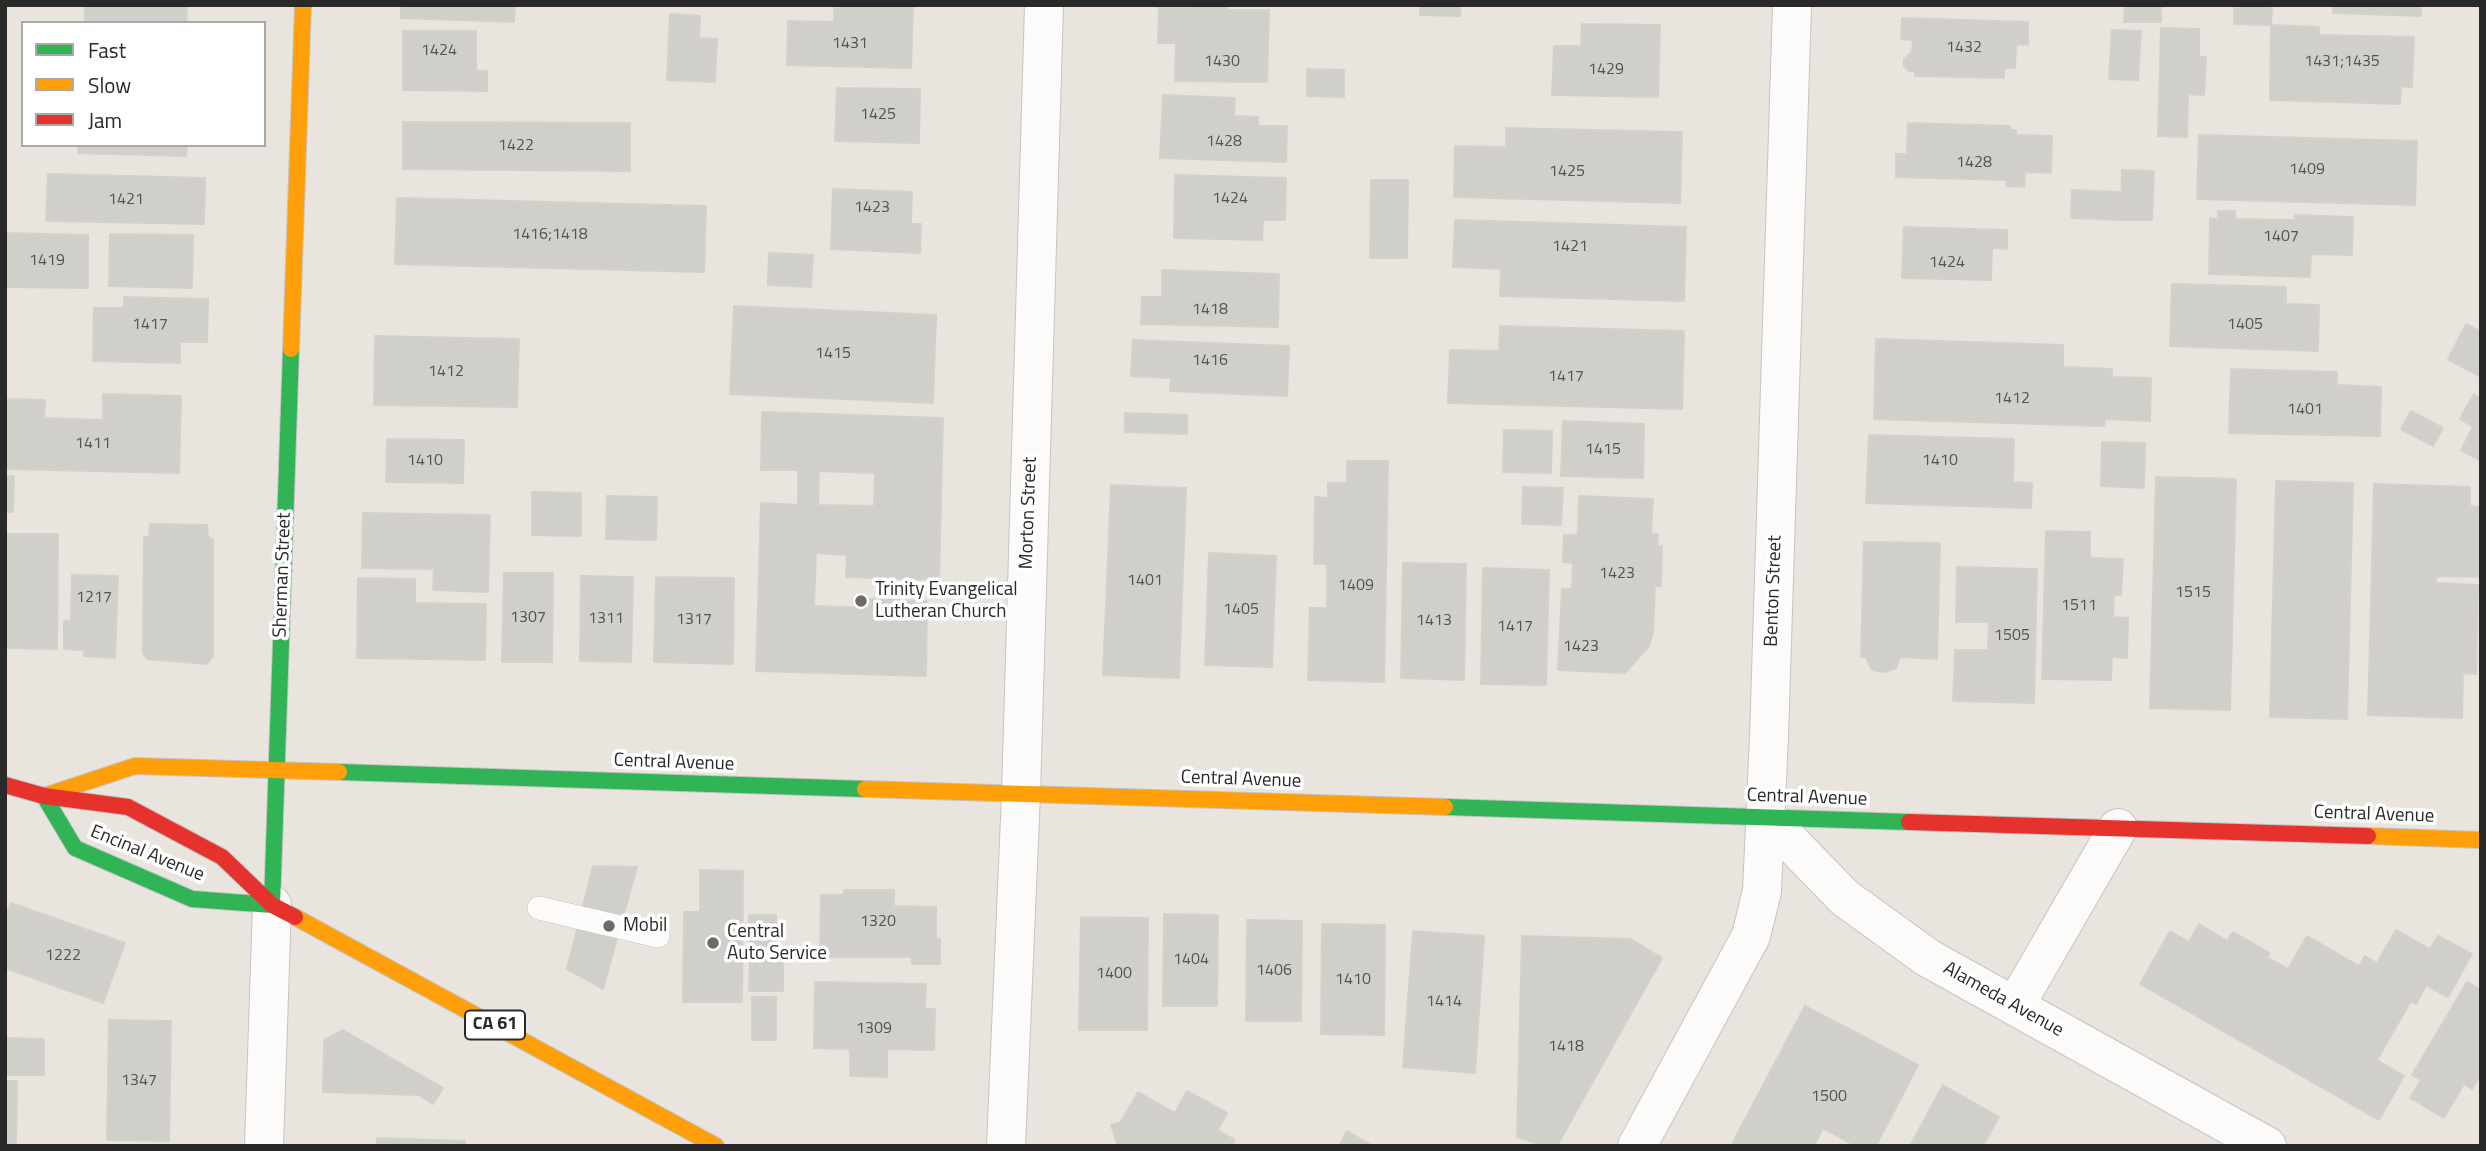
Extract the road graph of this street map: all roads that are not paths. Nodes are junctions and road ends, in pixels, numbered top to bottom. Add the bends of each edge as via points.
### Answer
1 (303, 5) edge
2 (1044, 5) edge
3 (1792, 5) edge
4 (276, 772) junction
5 (5, 785) edge
6 (1021, 794) junction
7 (44, 796) junction
8 (1766, 817) junction
9 (2118, 828) junction
10 (2476, 831) edge
11 (272, 905) junction
12 (540, 908) dead end
13 (658, 936) dead end
14 (2015, 1006) junction
15 (264, 1146) edge
16 (716, 1146) edge
17 (1006, 1146) edge
18 (1637, 1146) edge
19 (2267, 1146) edge

1 - 4 street, Sherman Street
2 - 6 street, Morton Street
3 - 8 street, Benton Street
4 - 6 street, Central Avenue
4 - 7 street, Central Avenue via 135,766
4 - 11 street, Sherman Street
5 - 7 street, CA 61
6 - 8 street, Central Avenue
6 - 17 street, Morton Street
7 - 11 street, Encinal Avenue / CA 61 via 128,807 222,857
7 - 11 street, Encinal Avenue / CA 61 via 75,848 192,899
8 - 9 street, Central Avenue
8 - 14 street, Alameda Avenue via 1845,898 1928,958
8 - 18 street, Benton Street via 1762,891 1751,936
9 - 10 street, Central Avenue
9 - 14 street
11 - 15 street, Sherman Street
11 - 16 street, Encinal Avenue / CA 61
12 - 13 lane
14 - 19 street, Alameda Avenue

